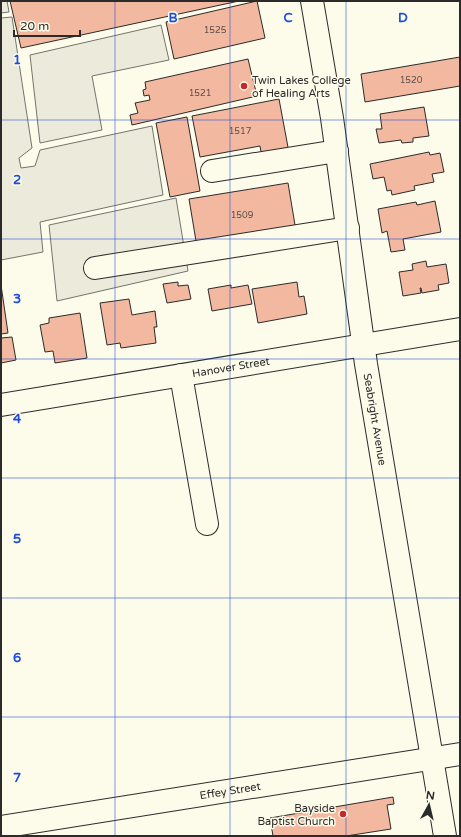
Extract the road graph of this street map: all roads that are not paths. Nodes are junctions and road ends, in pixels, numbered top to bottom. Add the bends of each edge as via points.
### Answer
1 (312, 1) edge
2 (337, 151) junction
3 (212, 171) dead end
4 (348, 228) junction
5 (95, 268) dead end
6 (460, 329) edge
7 (364, 345) junction
8 (181, 375) junction
9 (1, 405) edge
10 (207, 524) dead end
11 (460, 754) edge
12 (431, 759) junction
13 (1, 827) edge
14 (444, 836) edge

1 - 2 street, Seabright Avenue
2 - 3 street
2 - 4 street, Seabright Avenue
4 - 5 street
4 - 7 street, Seabright Avenue
6 - 7 street, Hanover Street
7 - 8 street, Hanover Street
7 - 12 street, Seabright Avenue
8 - 9 street, Hanover Street
8 - 10 street
11 - 12 street, Effey Street
12 - 13 street, Effey Street
12 - 14 street, Seabright Avenue

